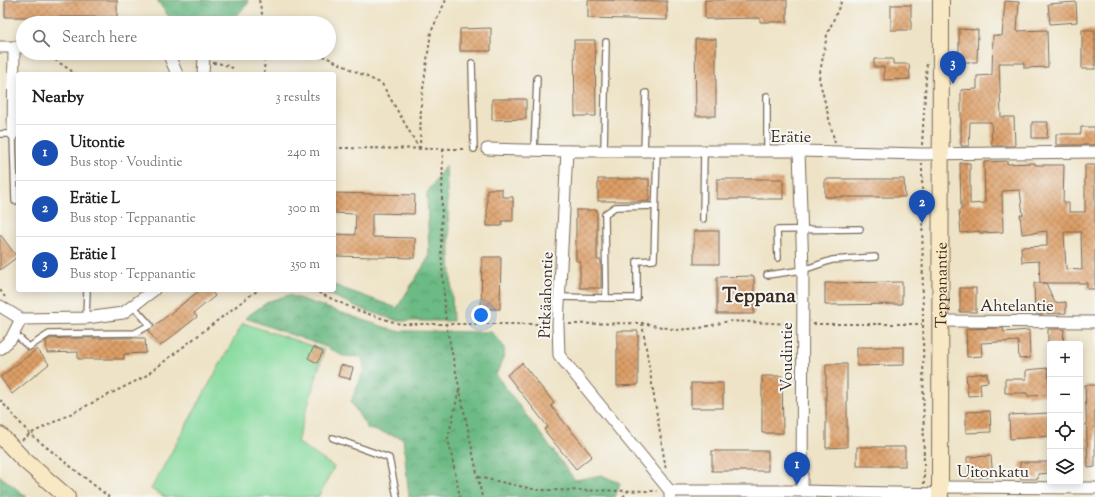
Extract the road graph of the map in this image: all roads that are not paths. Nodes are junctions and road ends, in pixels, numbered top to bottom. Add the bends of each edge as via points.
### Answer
1 (941, 0) edge
2 (606, 42) dead end
3 (0, 47) edge
4 (16, 47) edge
5 (17, 60) edge
6 (171, 60) edge
7 (203, 60) edge
8 (472, 62) dead end
9 (17, 72) edge
10 (176, 72) edge
11 (203, 72) edge
12 (537, 78) dead end
13 (16, 82) edge
14 (646, 93) dead end
15 (768, 96) dead end
16 (0, 134) edge
17 (13, 134) junction
18 (474, 149) road end
19 (487, 149) dead end
20 (534, 150) junction
21 (567, 151) junction
22 (604, 151) junction
23 (644, 151) junction
24 (656, 151) junction
25 (704, 151) junction
26 (767, 151) junction
27 (799, 151) junction
28 (1095, 152) edge
29 (940, 154) junction
30 (15, 201) dead end
31 (655, 206) junction
32 (703, 219) dead end
33 (801, 229) junction
34 (860, 229) dead end
35 (875, 257) dead end
36 (778, 258) dead end
37 (803, 270) junction
38 (767, 274) dead end
39 (86, 292) edge
40 (151, 292) edge
41 (559, 297) junction
42 (606, 298) junction
43 (0, 306) edge
44 (133, 306) junction
45 (86, 318) junction
46 (21, 319) junction
47 (939, 321) junction
48 (1095, 322) edge
49 (14, 334) junction
50 (0, 349) edge
51 (0, 435) edge
52 (333, 438) dead end
53 (1095, 488) edge
54 (802, 491) junction
55 (940, 493) edge
56 (670, 494) edge
57 (67, 497) edge
58 (397, 497) edge

1 - 29 street, Teppanantie
2 - 22 lane
3 - 4 street
5 - 9 street
6 - 10 street
7 - 11 street
8 - 18 lane
12 - 20 lane
13 - 17 street
14 - 23 lane
15 - 26 lane
16 - 17 lane
17 - 30 lane
19 - 20 street, Erätie
20 - 21 street, Erätie
21 - 22 street, Erätie
21 - 41 street, Pitkäahontie
22 - 23 street, Erätie
23 - 24 street, Erätie
24 - 25 street, Erätie
24 - 31 lane
25 - 26 street, Erätie
25 - 32 lane
26 - 27 street, Erätie
27 - 29 street, Erätie
27 - 33 street, Voudintie
28 - 29 street, Erätie
29 - 47 street, Teppanantie
31 - 42 lane via 615,207 605,214
31 - 42 lane via 654,260 637,261 637,298
33 - 34 lane
33 - 36 lane via 777,230
33 - 37 street, Voudintie
35 - 37 lane via 832,260
37 - 38 lane
37 - 54 street, Voudintie
39 - 45 lane
40 - 44 street
41 - 42 lane
41 - 56 street, Pitkäahontie via 559,355
43 - 46 street
44 - 45 street via 123,313
44 - 49 lane via 150,325 135,333 49,334 29,347
45 - 46 street
46 - 49 street
47 - 48 street, Ahtelantie
47 - 55 street, Teppanantie
49 - 50 street
51 - 57 street
52 - 58 lane via 389,458
53 - 55 street, Uitonkatu
54 - 55 street, Uitonkatu
54 - 56 street, Uitonkatu

